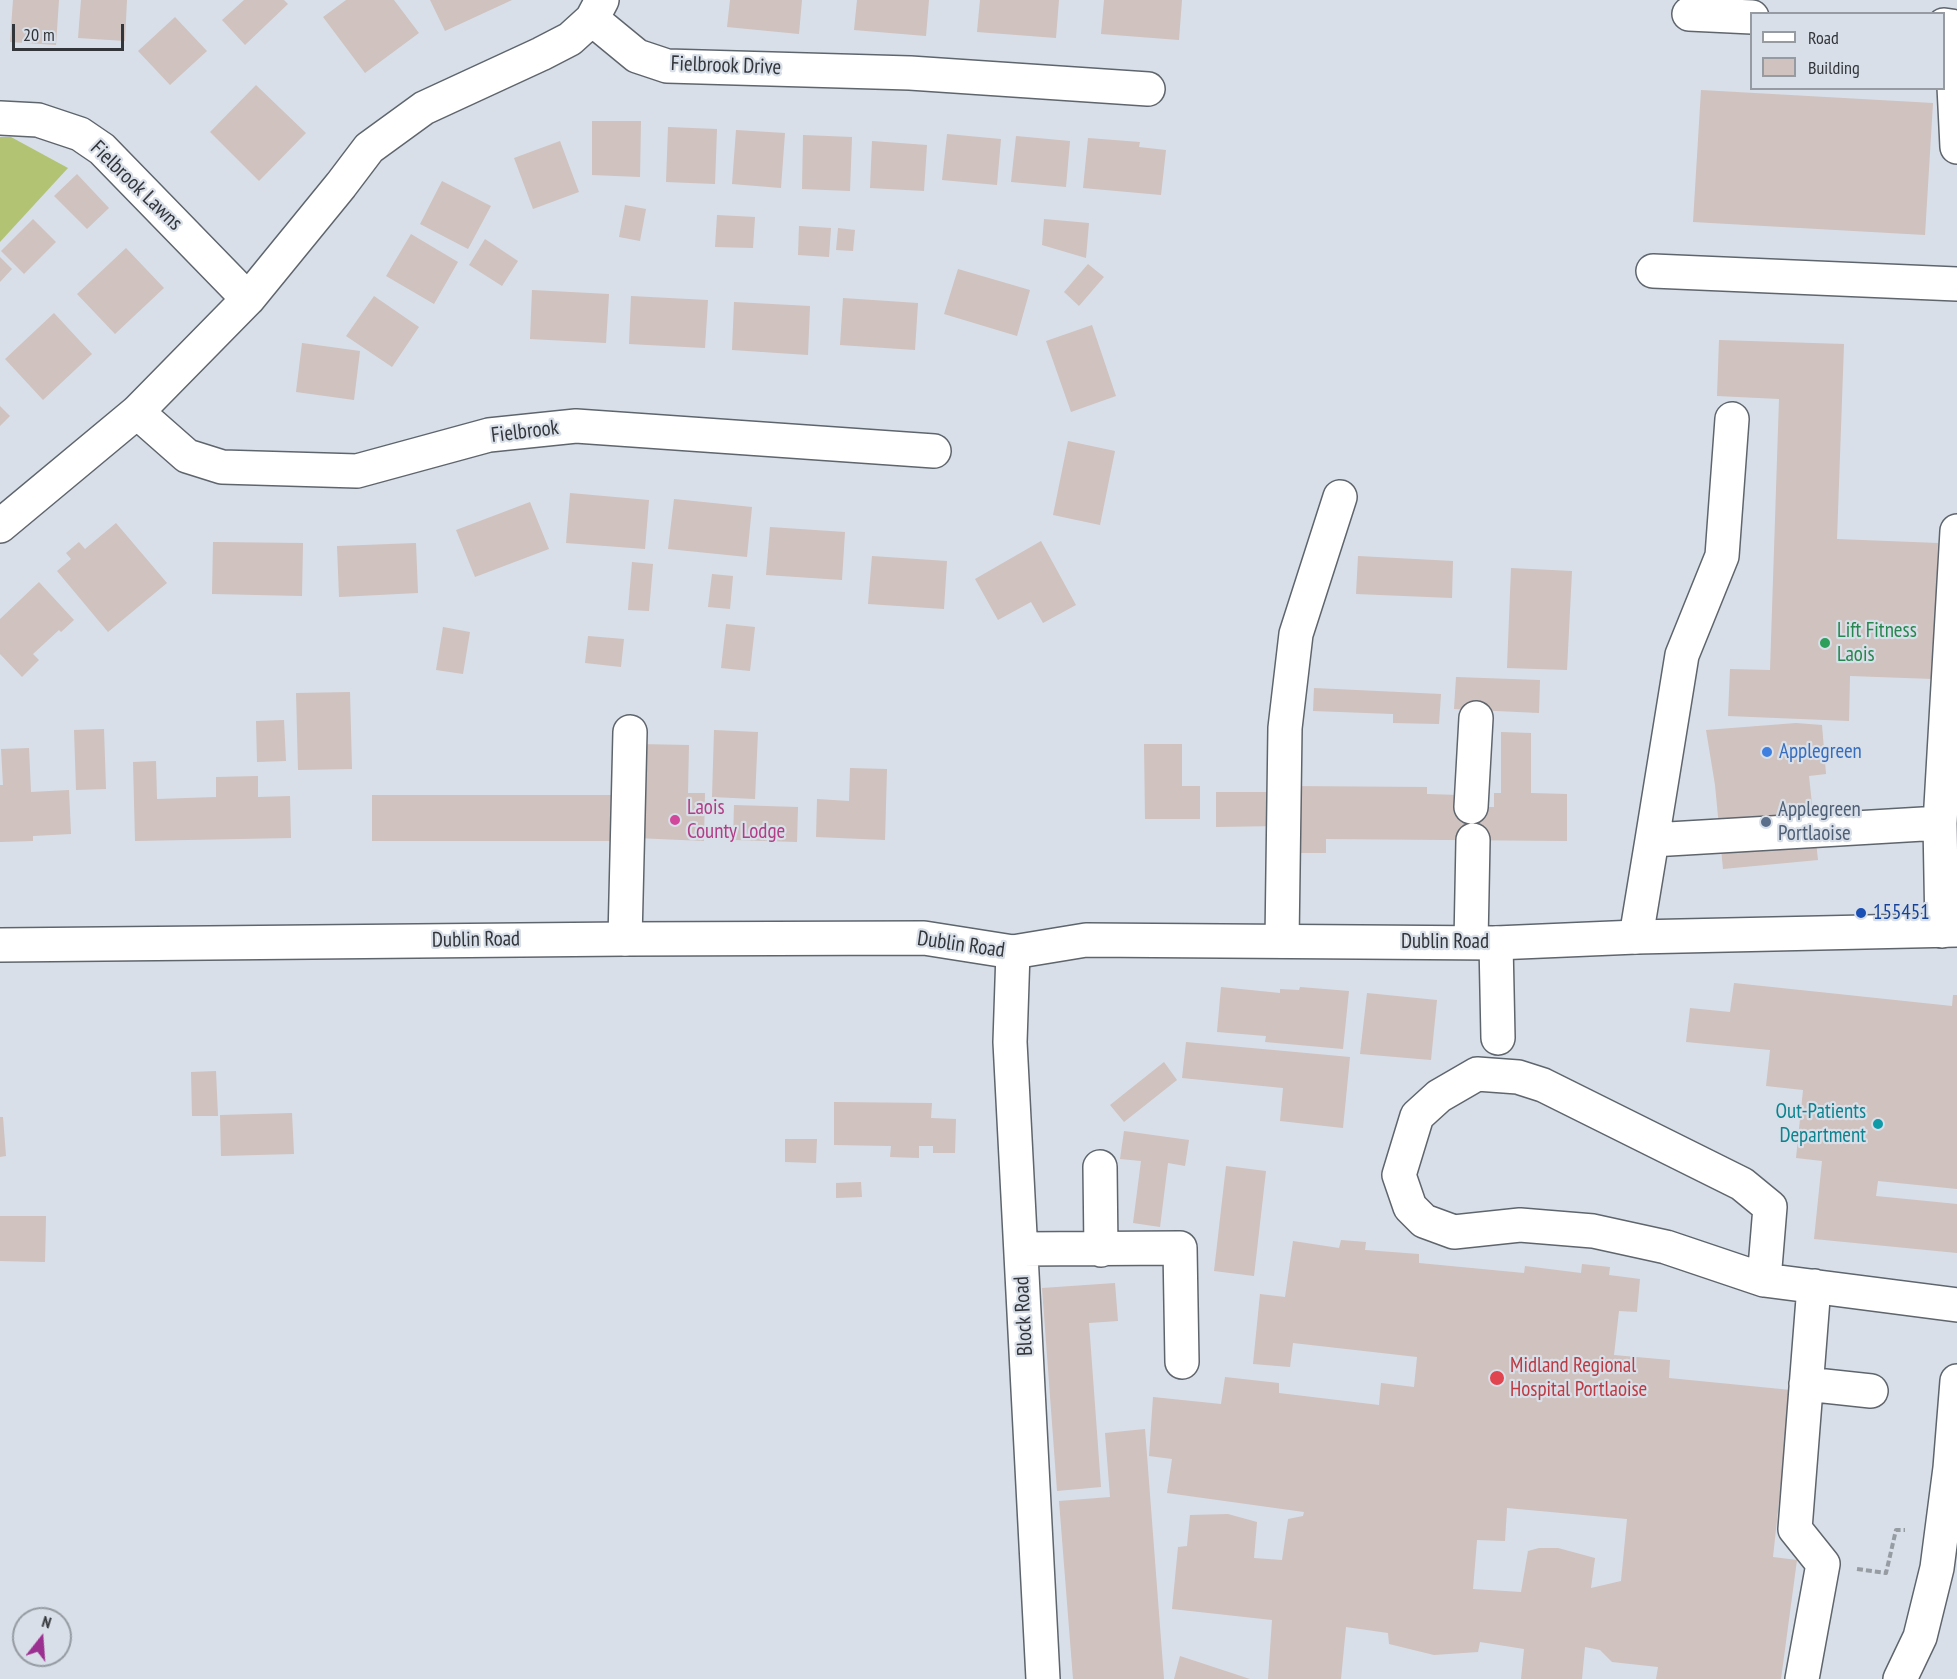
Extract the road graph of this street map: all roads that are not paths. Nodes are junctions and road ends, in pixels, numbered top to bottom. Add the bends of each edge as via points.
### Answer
1 (597, 9) edge
2 (1689, 14) dead end
3 (1750, 17) edge
4 (1945, 25) edge
5 (1148, 90) dead end
6 (0, 118) edge
7 (1957, 147) edge
8 (1653, 271) dead end
9 (1957, 284) edge
10 (248, 299) junction
11 (137, 412) junction
12 (1732, 419) dead end
13 (934, 451) dead end
14 (1340, 497) dead end
15 (0, 526) edge
16 (1957, 531) edge
17 (1476, 718) dead end
18 (630, 732) dead end
19 (1471, 807) dead end
20 (1940, 823) junction
21 (1473, 840) dead end
22 (1652, 840) junction
23 (1949, 930) edge
24 (1636, 937) junction
25 (625, 939) junction
26 (1282, 941) junction
27 (1484, 942) junction
28 (0, 945) edge
29 (1013, 952) junction
30 (1498, 1038) dead end
31 (1100, 1167) dead end
32 (1021, 1249) junction
33 (1101, 1250) junction
34 (1764, 1281) junction
35 (1814, 1286) junction
36 (1957, 1305) edge
37 (1182, 1362) dead end
38 (1957, 1381) edge
39 (1806, 1384) junction
40 (1871, 1390) dead end
41 (1043, 1679) edge
42 (1802, 1679) edge
43 (1900, 1679) edge

1 - 5 street, Fielbrook Drive via 637,56 667,66 910,73
1 - 10 street, Fielbrook Drive via 570,39 424,108 369,148
2 - 3 street
4 - 7 street via 1951,26
6 - 10 street, Fielbrook Lawns via 38,120 80,134 102,149
8 - 9 street
10 - 11 street
11 - 13 street, Fielbrook via 187,456 222,467 357,471 489,435 576,426
11 - 15 street
12 - 22 street via 1722,556 1682,655
14 - 26 street via 1296,634 1285,728
16 - 20 street
17 - 19 street
18 - 25 street
20 - 22 street
20 - 23 street
21 - 27 street
22 - 24 street
23 - 24 street, Dublin Road
24 - 27 street, Dublin Road
25 - 28 street, Dublin Road
25 - 29 street, Dublin Road via 924,938
26 - 27 street, Dublin Road
26 - 29 street, Dublin Road via 1086,940
27 - 30 street
29 - 32 street, Block Road via 1010,1042
31 - 33 street
32 - 33 street
32 - 41 street, Block Road
33 - 37 street via 1180,1248
34 - 34 street via 1666,1246 1593,1231 1520,1225 1454,1232 1424,1221 1410,1207 1399,1175 1417,1116 1439,1096 1477,1074 1518,1077 1543,1085 1742,1184 1770,1207
34 - 35 street
35 - 36 street
35 - 39 street
38 - 43 street via 1937,1568 1920,1637
39 - 40 street
39 - 42 street via 1795,1529 1823,1564

